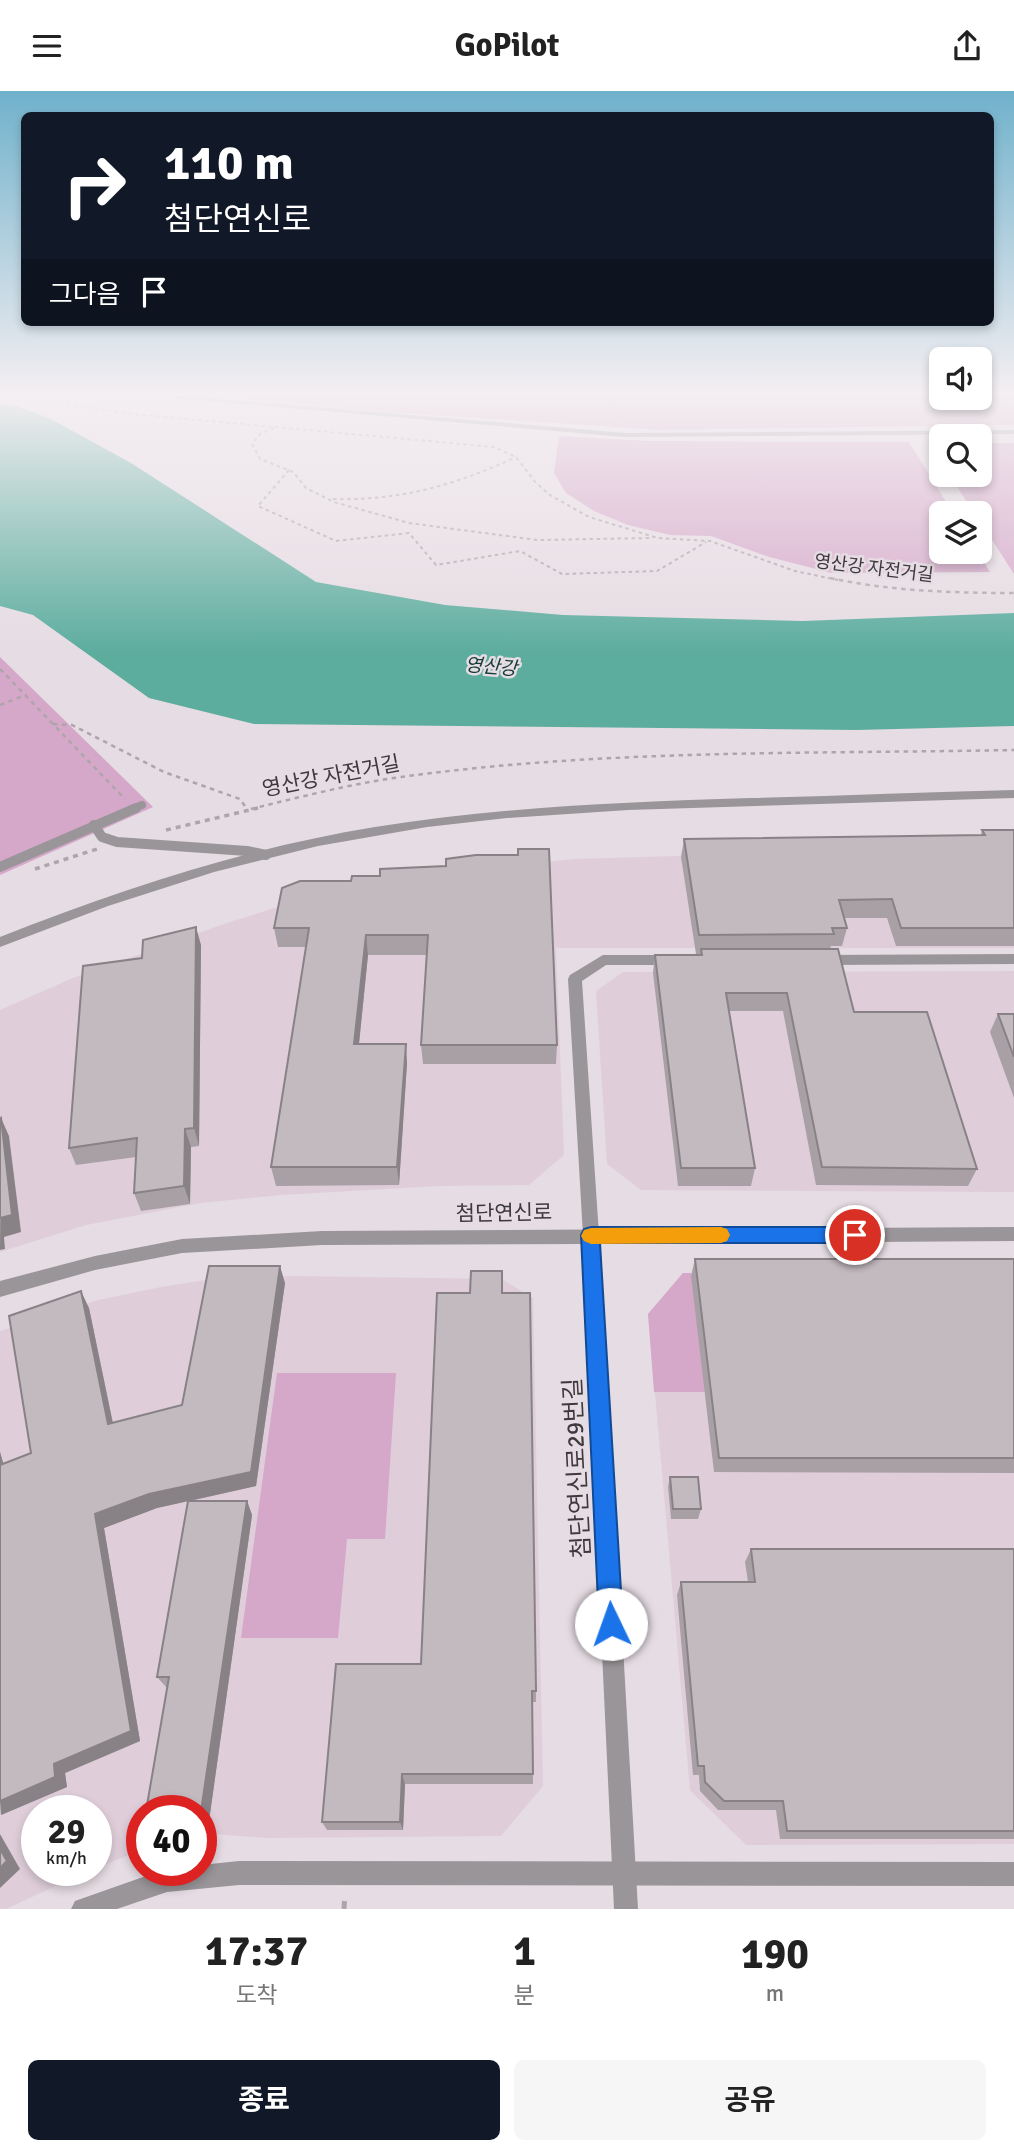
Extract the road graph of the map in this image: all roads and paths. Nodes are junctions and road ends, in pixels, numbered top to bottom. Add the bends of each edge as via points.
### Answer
1 (280, 481) edge
2 (299, 481) edge
3 (465, 481) edge
4 (535, 481) edge
5 (328, 499) junction
6 (658, 538) junction
7 (708, 541) junction
8 (1014, 593) edge
9 (0, 669) edge
10 (26, 695) junction
11 (0, 705) edge
12 (53, 724) junction
13 (1014, 750) edge
14 (1014, 794) edge
15 (138, 807) joint
16 (247, 809) junction
17 (94, 825) junction
18 (156, 833) dead end
19 (117, 842) junction
20 (266, 855) junction
21 (0, 867) edge
22 (32, 870) dead end
23 (0, 942) edge
24 (1014, 959) edge
25 (685, 960) edge
26 (808, 960) edge
27 (1014, 1234) edge
28 (591, 1235) junction
29 (0, 1289) edge
30 (624, 1874) junction
31 (1014, 1874) edge
32 (83, 1909) edge
33 (626, 1909) edge

1 - 7 path via 258,506 336,541 409,533 436,565 520,551 562,574 657,571
2 - 5 path
3 - 5 path via 427,492
4 - 6 path, 영산강 자전거길 via 569,507 615,527
5 - 6 path via 387,519 486,535 560,541
6 - 7 path, 영산강 자전거길
7 - 8 path, 영산강 자전거길 via 795,571 851,583
9 - 10 path
10 - 11 path
10 - 12 path
12 - 15 path
12 - 16 path via 72,725 164,772 240,800
13 - 16 path, 영산강 자전거길 via 514,764 398,777
14 - 20 street via 587,807 427,823
15 - 17 lane
16 - 18 path, 영산강 자전거길
17 - 19 lane via 102,837
17 - 21 lane
19 - 20 lane
19 - 22 path
20 - 23 street via 73,912
24 - 26 street
25 - 28 street, 첨단연신로29번길 via 603,960 575,979
27 - 28 street, 첨단연신로
28 - 29 street, 첨단연신로 via 323,1238 182,1246
28 - 30 street, 첨단연신로29번길
30 - 31 street
30 - 32 street via 239,1873 167,1880
30 - 33 street, 첨단연신로29번길

